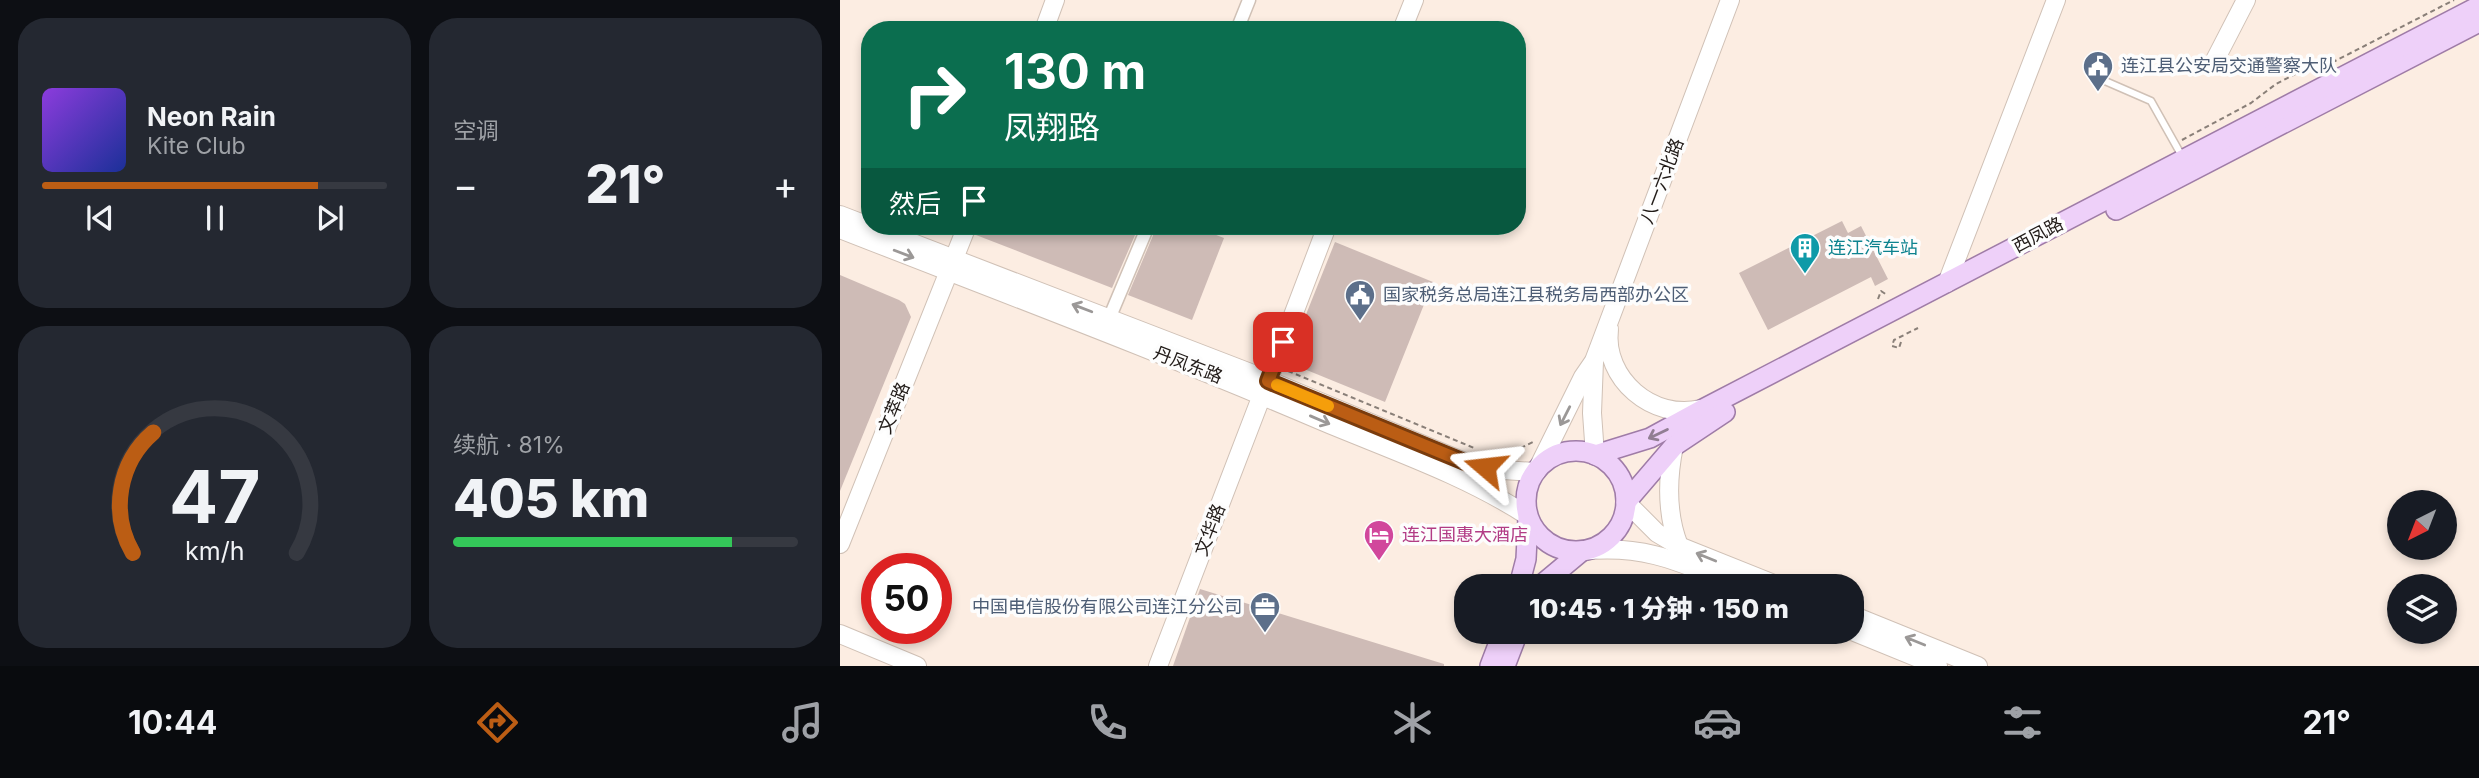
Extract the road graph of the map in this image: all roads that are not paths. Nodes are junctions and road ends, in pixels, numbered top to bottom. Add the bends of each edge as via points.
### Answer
1 (1055, 0) edge
2 (1249, 0) edge
3 (1414, 0) edge
4 (1730, 0) edge
5 (2056, 0) edge
6 (2246, 0) edge
7 (2479, 6) edge
8 (1047, 21) edge
9 (1241, 21) edge
10 (1406, 21) edge
11 (2479, 22) edge
12 (2214, 62) dead end
13 (2105, 81) dead end
14 (2179, 152) junction
15 (840, 215) edge
16 (861, 224) edge
17 (840, 229) edge
18 (884, 235) edge
19 (963, 235) edge
20 (1144, 235) edge
21 (1324, 235) edge
22 (951, 265) junction
23 (1947, 283) junction
24 (1610, 318) junction
25 (1106, 326) junction
26 (1594, 361) junction
27 (1268, 380) junction
28 (1704, 408) junction
29 (1674, 446) junction
30 (1595, 455) junction
31 (1536, 472) junction
32 (1626, 502) junction
33 (1528, 516) junction
34 (840, 544) edge
35 (1679, 546) junction
36 (1582, 551) junction
37 (1522, 574) edge
38 (1554, 574) edge
39 (1708, 574) edge
40 (1749, 574) edge
41 (1864, 620) edge
42 (840, 634) edge
43 (1864, 636) edge
44 (1498, 644) edge
45 (1513, 644) edge
46 (917, 666) edge
47 (1158, 666) edge
48 (1490, 666) edge
49 (1504, 666) edge
50 (1938, 666) edge
51 (1978, 666) edge

1 - 8 main road
2 - 9 street
3 - 10 main road
4 - 24 main road, 八一六北路
5 - 23 main road
6 - 12 main road
7 - 14 main road, 西凤路
11 - 29 main road, 西凤路 via 1725,411
13 - 14 lane via 2151,101
14 - 23 main road, 西凤路
15 - 16 main road, 丹凤东路
17 -> 22 main road, 丹凤东路
18 - 22 main road, 丹凤东路
19 - 22 main road, 文萃路
20 - 25 street
21 - 27 main road, 文华路
22 - 25 main road, 丹凤东路
22 - 34 main road, 文萃路
23 - 28 main road, 西凤路
24 - 26 main road, 八一六北路
24 - 28 main road via 1613,360 1634,392 1668,411
25 - 27 main road, 丹凤东路
26 - 30 main road, 八一六北路
26 -> 31 main road, 八一六北路
27 - 31 main road, 丹凤东路 via 1467,463
27 -> 33 main road, 丹凤东路
27 - 47 main road, 文华路
28 -> 30 main road, 西凤路 via 1650,439
29 - 32 main road, 西凤路
29 - 35 main road via 1668,497
30 - 31 main road via 1556,456
30 - 32 main road via 1620,479
31 - 33 main road via 1528,486
32 - 35 main road via 1657,533
32 - 36 main road via 1608,540
33 - 36 main road via 1534,529 1555,547
33 - 37 main road
40 -> 35 main road
36 - 38 main road
36 - 39 main road via 1646,551
51 -> 41 main road
42 - 46 main road
43 - 50 main road
44 - 48 main road
45 - 49 main road

